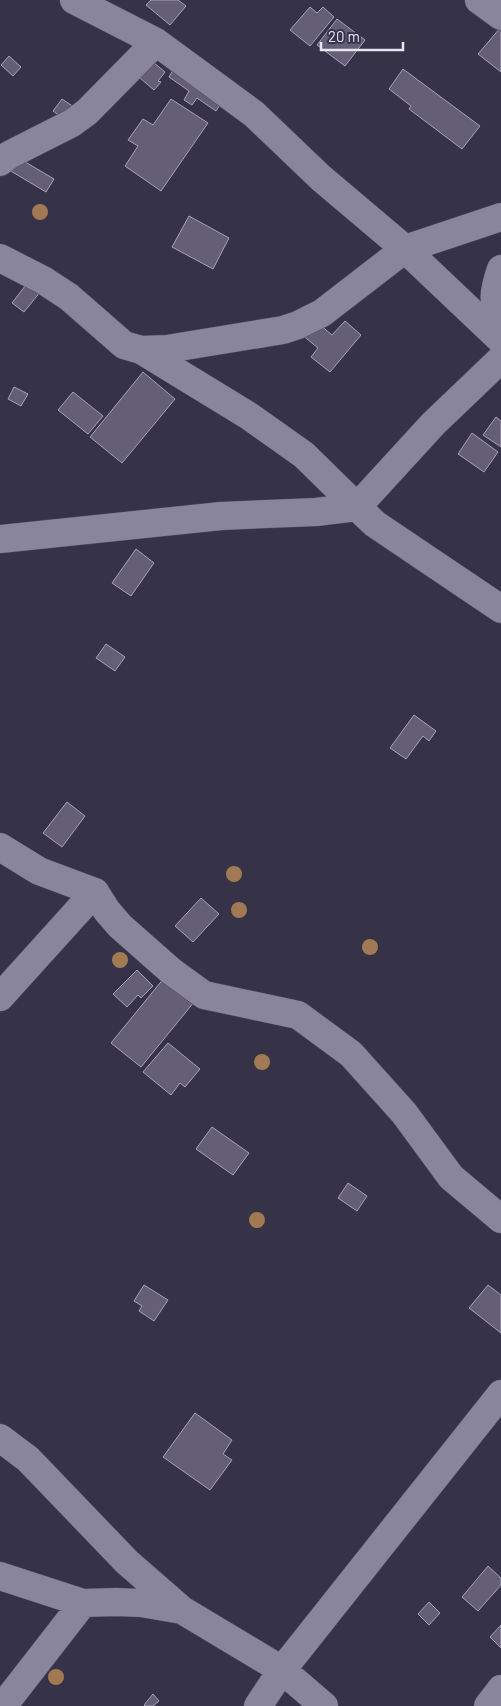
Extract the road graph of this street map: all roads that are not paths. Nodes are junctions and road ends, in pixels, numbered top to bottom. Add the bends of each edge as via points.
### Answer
1 (74, 0) edge
2 (479, 0) edge
3 (501, 16) edge
4 (156, 42) junction
5 (0, 162) edge
6 (501, 217) edge
7 (405, 249) junction
8 (0, 258) edge
9 (501, 269) edge
10 (501, 323) edge
11 (501, 340) edge
12 (141, 350) junction
13 (501, 359) edge
14 (357, 507) junction
15 (0, 539) edge
16 (501, 609) edge
17 (0, 847) edge
18 (95, 892) junction
19 (0, 997) edge
20 (501, 1219) edge
21 (501, 1394) edge
22 (0, 1438) edge
23 (0, 1576) edge
24 (83, 1603) junction
25 (182, 1610) junction
26 (282, 1670) junction
27 (501, 1689) edge
28 (3, 1706) edge
29 (258, 1706) edge
30 (324, 1706) edge
31 (488, 1706) edge

1 - 4 street
2 - 3 street
4 - 5 street via 88,112
4 - 7 street via 254,114 321,178
6 - 7 street
7 - 11 street
7 - 12 street via 322,313 298,325 167,349
8 - 12 street via 69,297 124,345
9 - 10 street via 494,305
12 - 14 street via 249,416 304,455
13 - 14 street via 433,424
14 - 15 street via 221,516
14 - 16 street via 375,524
17 - 18 street via 39,871
18 - 19 street
18 - 20 street via 120,926 204,995 298,1015 350,1054 404,1113 451,1177
21 - 26 street
22 - 25 street via 28,1459 127,1562
23 - 24 street
24 - 25 street via 133,1602
24 - 28 street
25 - 26 street
26 - 29 street
26 - 30 street
27 - 31 street

